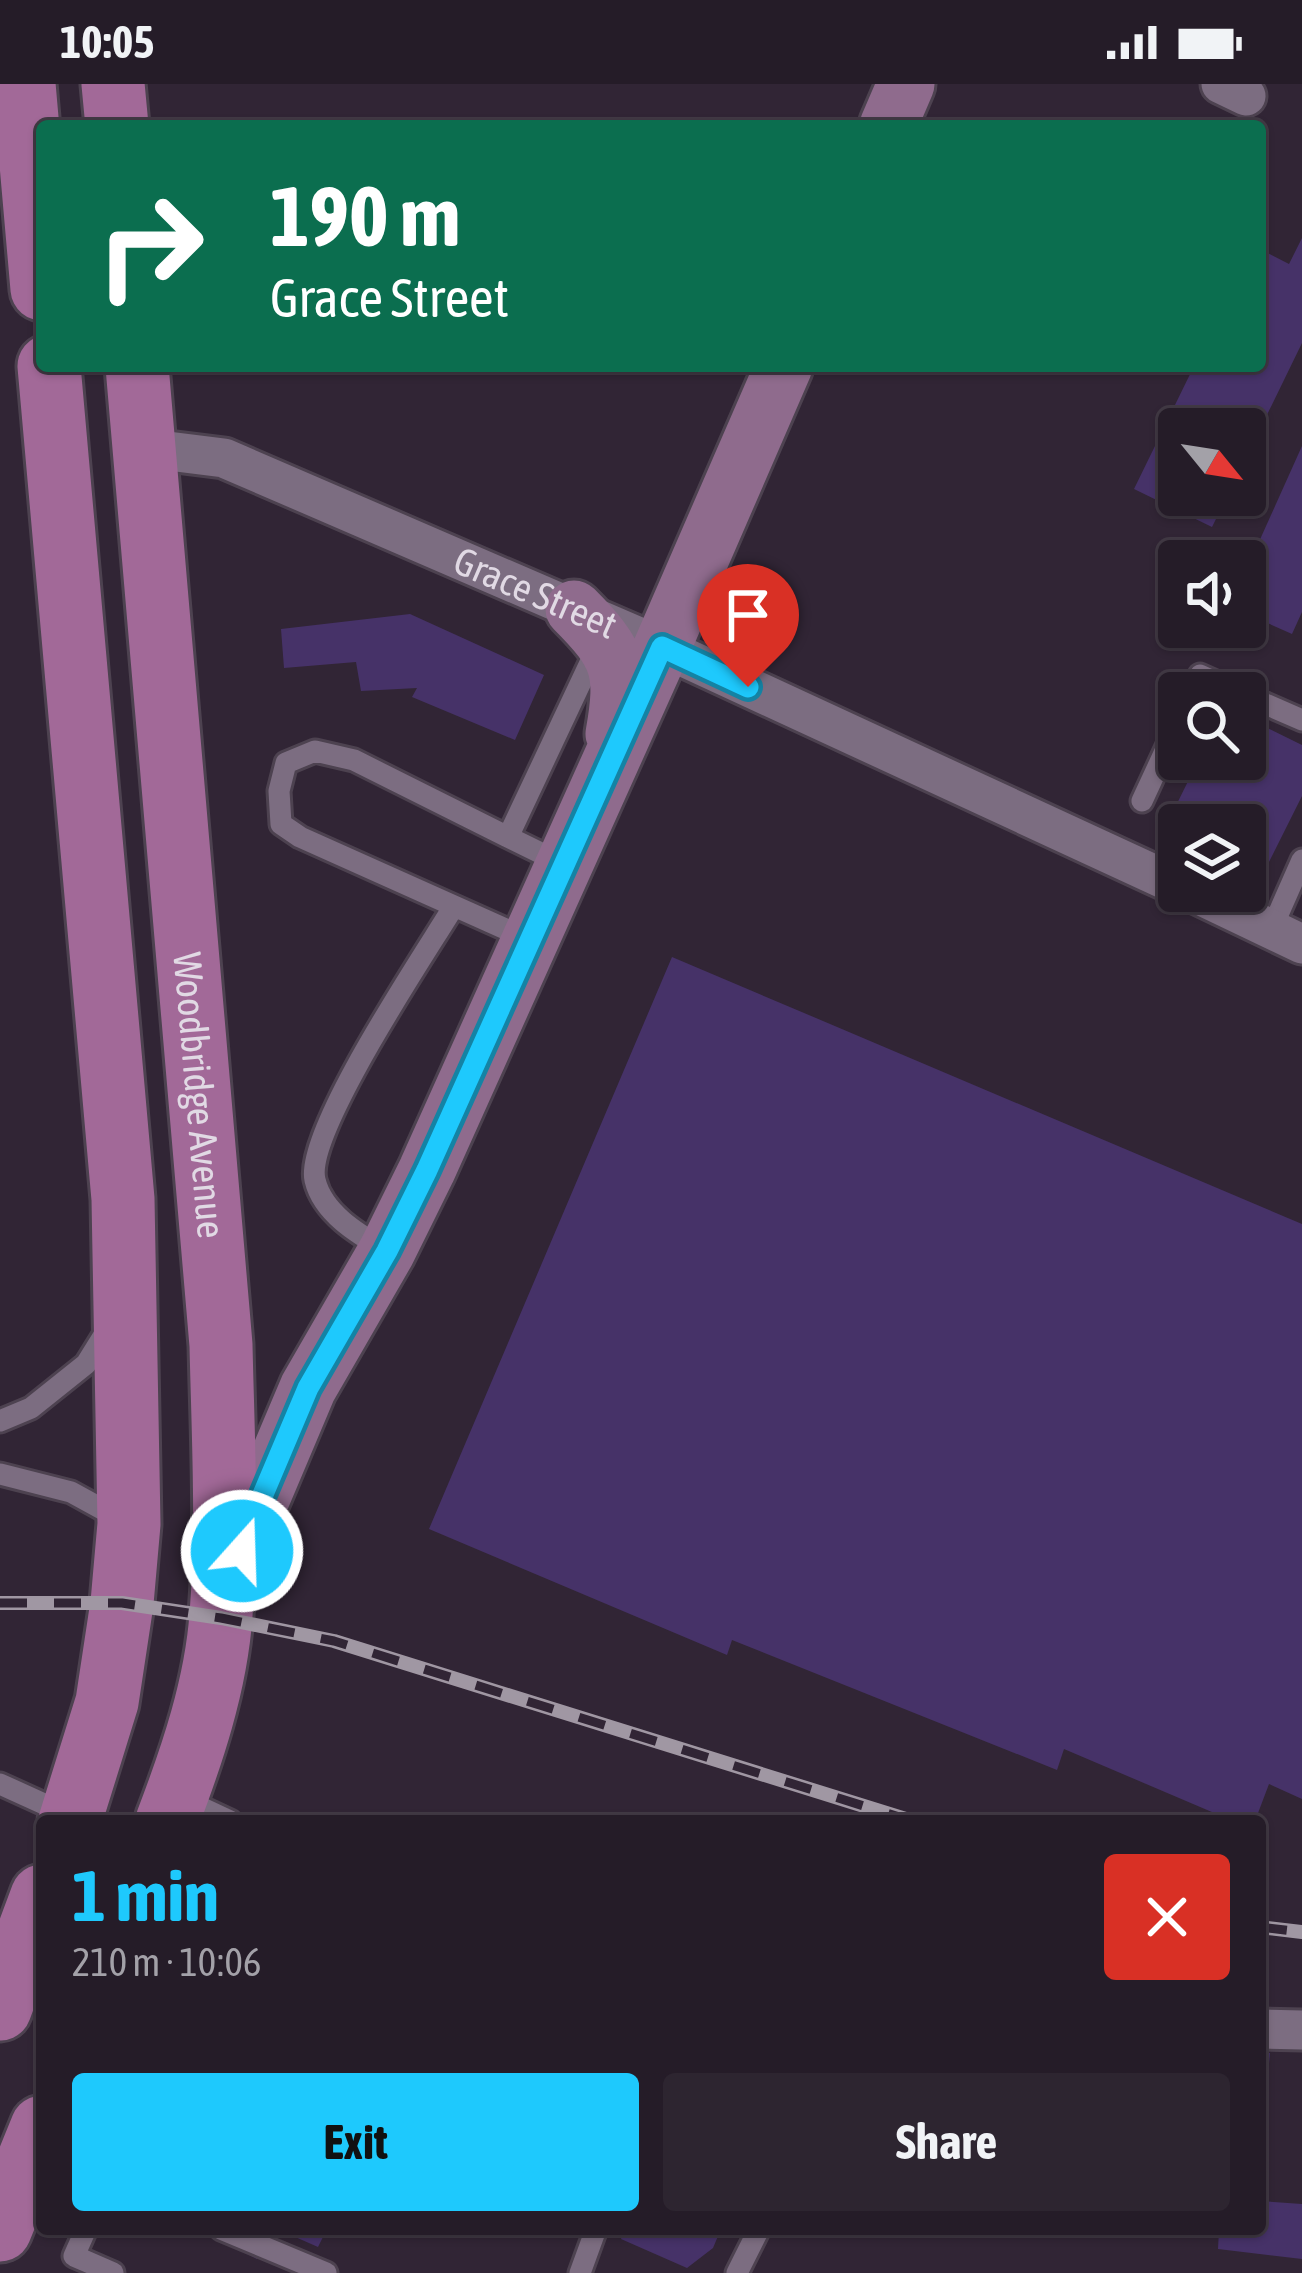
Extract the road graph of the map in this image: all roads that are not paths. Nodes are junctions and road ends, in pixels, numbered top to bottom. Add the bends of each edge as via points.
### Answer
1 (24, 84) edge
2 (113, 84) edge
3 (906, 84) edge
4 (116, 120) edge
5 (891, 120) edge
6 (36, 221) edge
7 (50, 372) edge
8 (138, 372) edge
9 (781, 372) edge
10 (144, 448) junction
11 (65, 549) junction
12 (594, 624) junction
13 (662, 647) junction
14 (1266, 704) edge
15 (1302, 720) edge
16 (611, 756) junction
17 (1158, 766) edge
18 (1142, 801) dead end
19 (508, 837) junction
20 (1302, 860) edge
21 (564, 864) junction
22 (1158, 876) edge
23 (454, 906) junction
24 (1236, 912) edge
25 (1287, 936) edge
26 (530, 940) junction
27 (387, 1251) junction
28 (125, 1301) junction
29 (0, 1421) edge
30 (0, 1474) edge
31 (129, 1524) junction
32 (221, 1618) junction
33 (0, 1784) edge
34 (192, 1813) edge
35 (63, 1815) edge
36 (72, 1815) edge
37 (36, 1912) edge
38 (6, 1985) edge
39 (1266, 2029) edge
40 (1302, 2030) edge
41 (36, 2152) edge
42 (0, 2230) edge
43 (83, 2235) edge
44 (235, 2235) edge
45 (594, 2235) edge
46 (756, 2235) edge
47 (113, 2273) edge
48 (326, 2273) edge
49 (580, 2273) edge
50 (736, 2273) edge

1 - 6 main road
2 - 4 main road
3 - 5 street
7 - 11 main road
8 - 10 main road, Woodbridge Avenue
9 - 13 street
10 - 11 main road via 100,485
10 - 12 street, Grace Street via 224,458
10 - 32 main road, Woodbridge Avenue via 221,1345
11 - 28 main road via 123,1199
12 - 13 street, Grace Street
12 - 16 street via 620,679
12 - 19 lane
13 - 16 street
13 - 22 street, Grace Street
14 - 15 lane
16 - 21 street
17 - 18 lane
19 - 21 lane
19 - 23 lane via 354,760 315,751 286,763 281,824
20 - 25 lane
21 - 26 street
23 - 26 lane
23 - 27 lane via 352,1070 314,1178 344,1225
24 - 25 street
26 - 27 street
27 - 32 street via 308,1388
28 - 29 lane via 86,1364 31,1408
28 - 31 main road
30 - 31 lane via 71,1492
31 - 36 main road via 107,1702
32 - 34 main road, Woodbridge Avenue
33 - 35 lane
37 - 38 main road
39 - 40 street
41 - 42 main road
43 - 47 lane via 74,2256
44 - 48 lane
45 - 49 lane
46 - 50 lane

